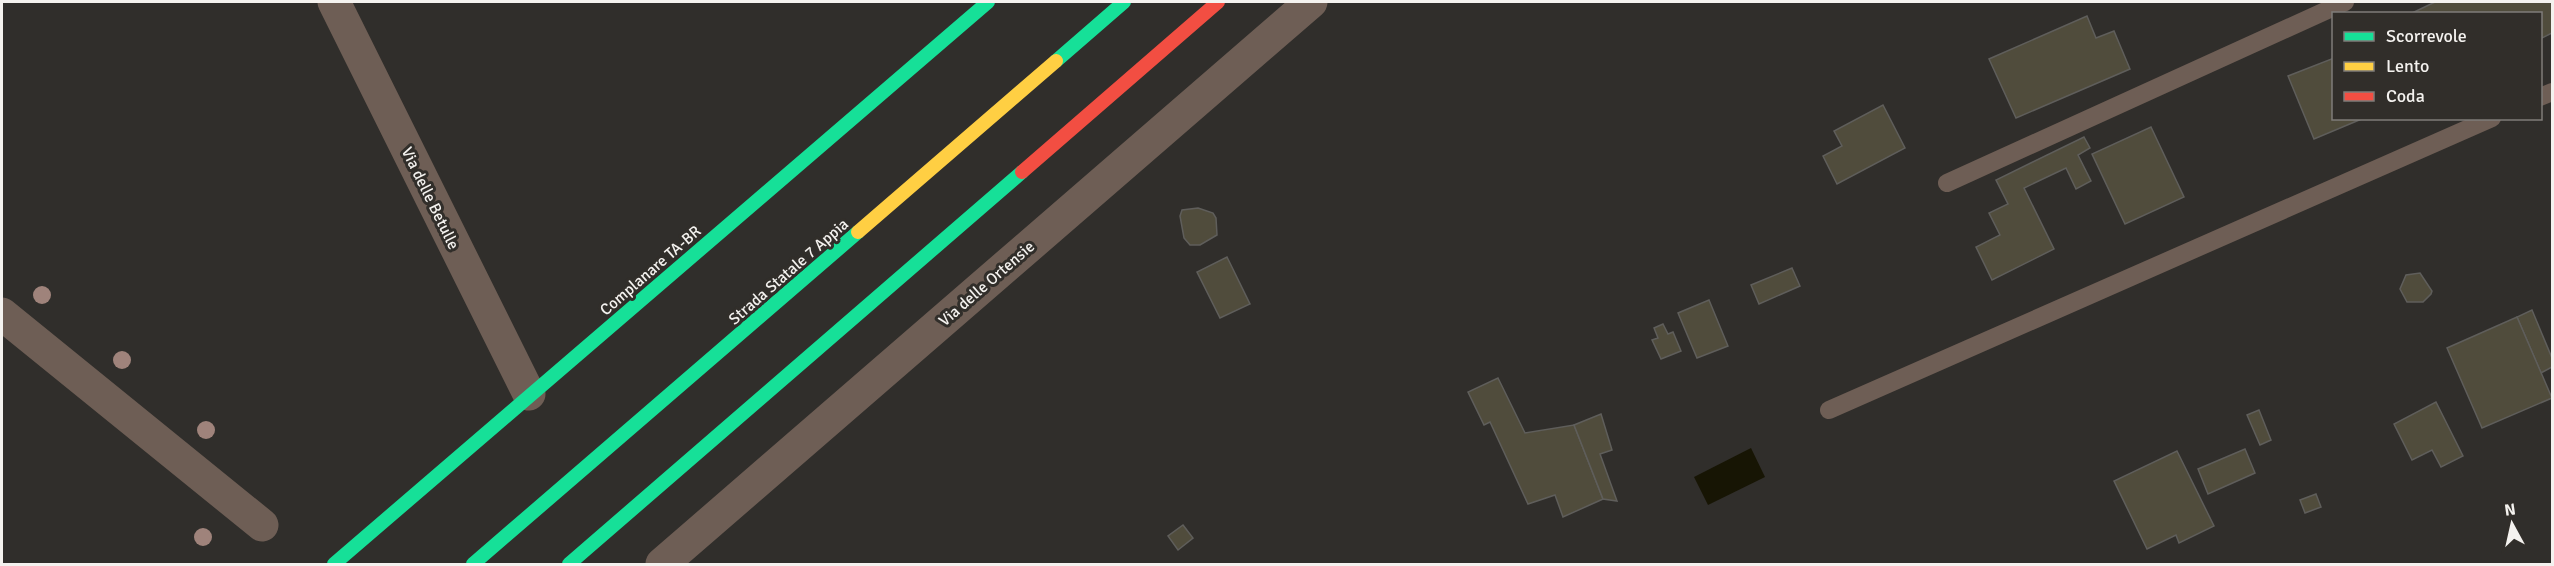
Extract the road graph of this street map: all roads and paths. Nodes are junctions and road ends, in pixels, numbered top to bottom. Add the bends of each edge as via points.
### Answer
1 (334, 2) edge
2 (988, 2) edge
3 (1124, 2) edge
4 (1218, 2) edge
5 (1311, 2) edge
6 (2345, 2) edge
7 (2487, 120) edge
8 (1947, 183) dead end
9 (2, 314) edge
10 (529, 394) junction
11 (1829, 410) dead end
12 (262, 525) dead end
13 (334, 564) edge
14 (473, 564) edge
15 (569, 564) edge
16 (662, 564) edge

1 - 10 street, Via delle Betulle
2 - 10 main road, Complanare TA-BR
3 - 14 main road, Strada Statale 7 Appia
4 - 15 main road
5 - 16 street, Via delle Ortensie
6 - 8 lane
7 - 11 lane
9 - 12 street
10 - 13 main road, Complanare TA-BR

